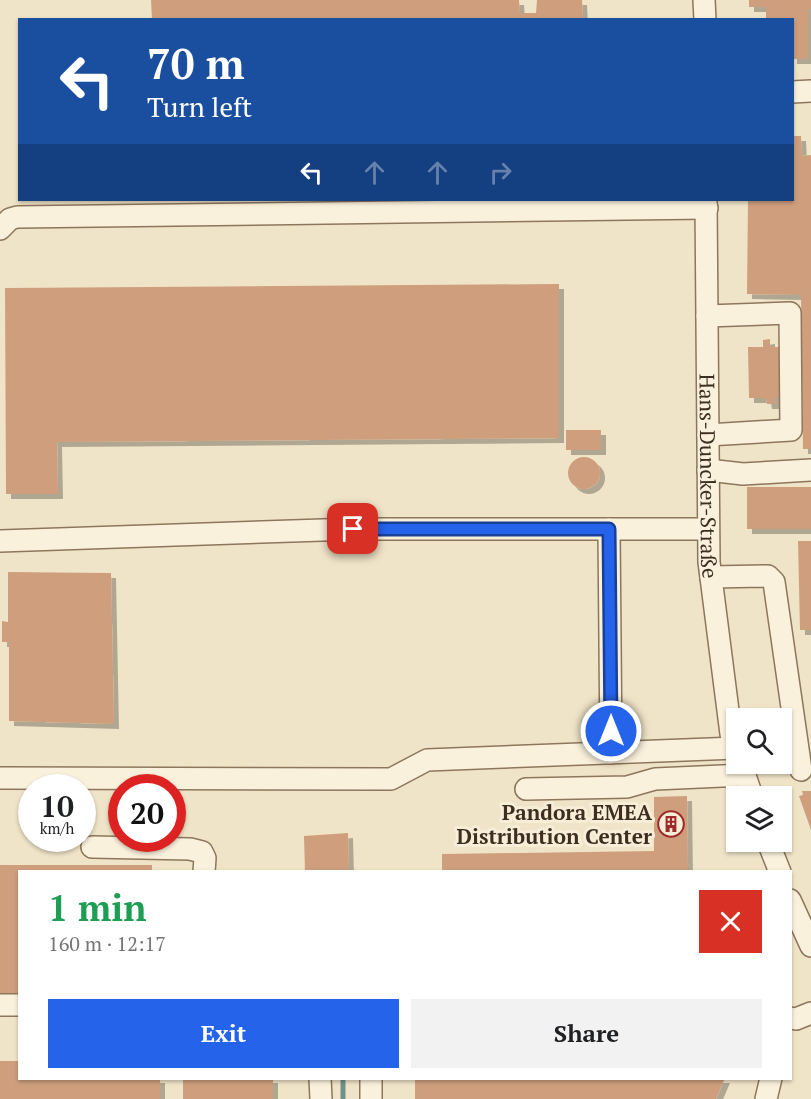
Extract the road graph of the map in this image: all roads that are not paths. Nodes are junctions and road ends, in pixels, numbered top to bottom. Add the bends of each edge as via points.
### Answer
1 (704, 0) edge
2 (705, 18) edge
3 (811, 91) edge
4 (794, 92) edge
5 (706, 204) edge
6 (0, 229) edge
7 (707, 316) junction
8 (708, 435) junction
9 (708, 470) junction
10 (811, 470) edge
11 (609, 529) junction
12 (708, 529) junction
13 (0, 541) edge
14 (711, 577) junction
15 (728, 708) edge
16 (726, 749) edge
17 (611, 753) junction
18 (801, 770) dead end
19 (726, 771) edge
20 (0, 778) edge
21 (526, 789) dead end
22 (96, 847) edge
23 (772, 852) edge
24 (204, 870) edge
25 (779, 870) edge
26 (792, 904) edge
27 (811, 946) edge
28 (0, 1005) edge
29 (18, 1005) edge
30 (811, 1013) edge
31 (792, 1018) edge
32 (320, 1080) edge
33 (371, 1080) edge
34 (771, 1080) edge
35 (321, 1099) edge
36 (371, 1099) edge
37 (766, 1099) edge

1 - 2 street
3 - 4 street
5 - 6 street via 17,217
5 - 7 street, Hans-Duncker-Straße
7 - 8 street, Hans-Duncker-Straße
7 - 8 street via 790,313 791,418 791,430
8 - 9 street, Hans-Duncker-Straße
9 - 10 street via 743,474
9 - 12 street, Hans-Duncker-Straße
11 - 12 street
11 - 13 street via 353,529
11 - 17 street
12 - 14 street, Hans-Duncker-Straße
14 - 15 street, Hans-Duncker-Straße
14 - 18 street via 768,576 774,582
16 - 17 street
17 - 20 street via 427,760 391,779
19 - 21 street via 655,779 627,787
22 - 24 street via 190,849 201,852
23 - 25 street
26 - 27 street
28 - 29 street
30 - 31 street
32 - 35 street
33 - 36 street
34 - 37 street

